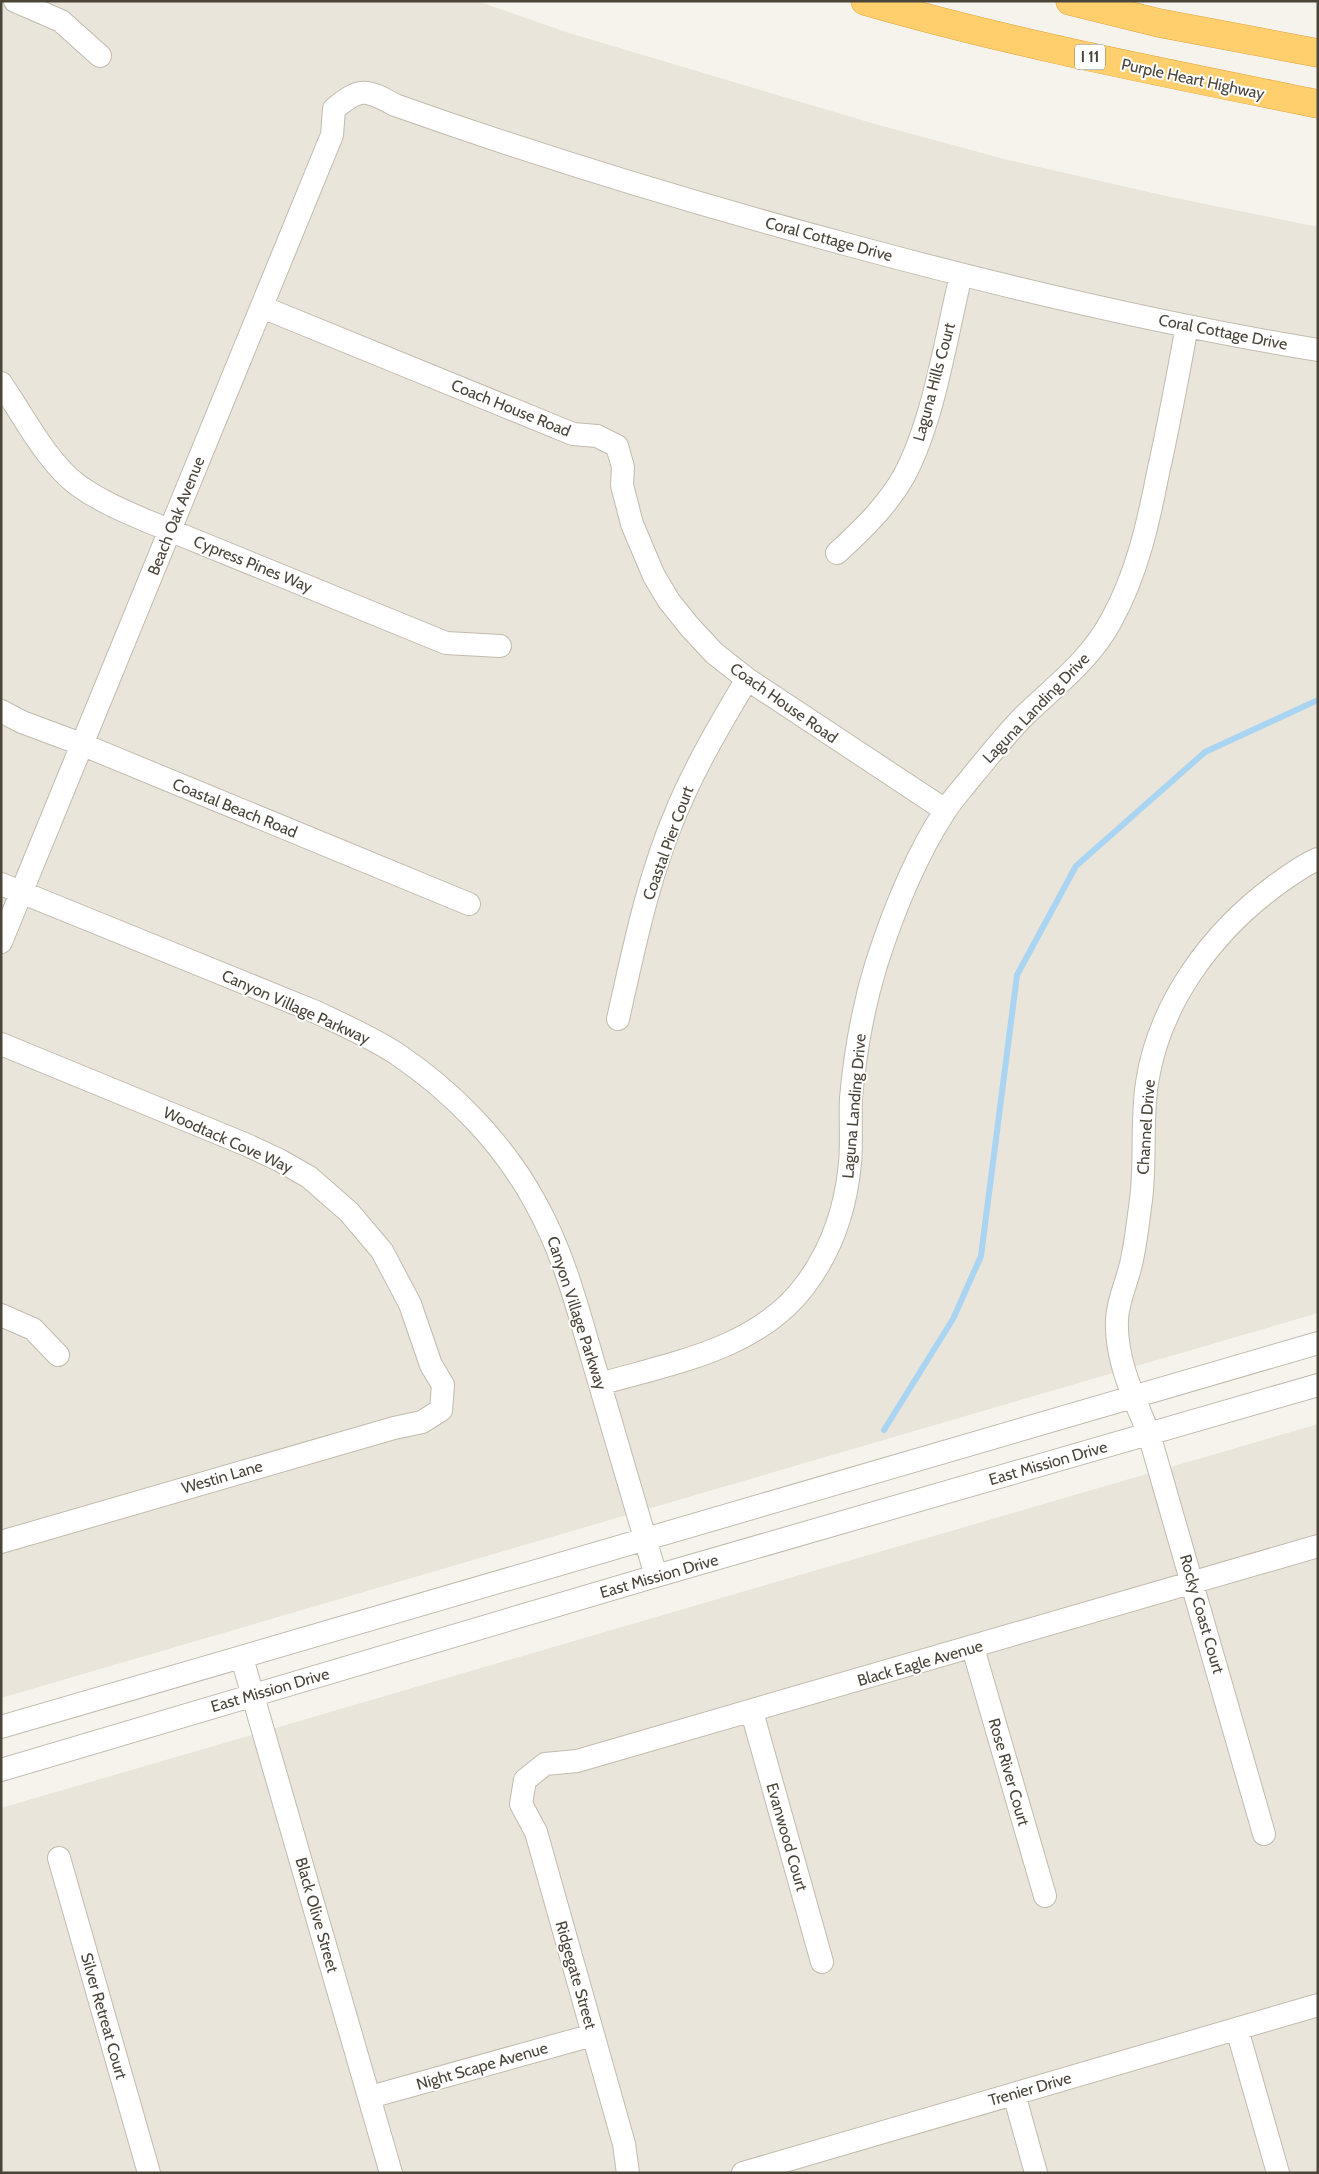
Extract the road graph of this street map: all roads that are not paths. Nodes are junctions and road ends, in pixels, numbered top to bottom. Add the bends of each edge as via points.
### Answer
1 (15, 1) edge
2 (865, 1) edge
3 (1070, 1) edge
4 (1318, 53) edge
5 (100, 56) dead end
6 (351, 94) joint
7 (1318, 104) edge
8 (961, 275) junction
9 (262, 308) junction
10 (1187, 326) junction
11 (1318, 350) edge
12 (1, 383) edge
13 (170, 530) junction
14 (837, 553) dead end
15 (500, 646) dead end
16 (747, 679) junction
17 (1, 711) edge
18 (81, 744) junction
19 (945, 810) junction
20 (1318, 859) edge
21 (1, 884) edge
22 (22, 892) junction
23 (469, 904) dead end
24 (1, 942) edge
25 (618, 1019) dead end
26 (1, 1044) edge
27 (1, 1315) edge
28 (1318, 1343) edge
29 (58, 1355) dead end
30 (600, 1384) junction
31 (1318, 1385) edge
32 (1133, 1396) junction
33 (441, 1410) joint
34 (1149, 1434) junction
35 (645, 1540) junction
36 (1, 1542) edge
37 (1318, 1546) edge
38 (656, 1576) junction
39 (1193, 1582) junction
40 (973, 1648) junction
41 (242, 1658) junction
42 (253, 1695) junction
43 (752, 1712) junction
44 (1, 1727) edge
45 (1, 1770) edge
46 (525, 1780) joint
47 (1264, 1834) dead end
48 (59, 1858) dead end
49 (1045, 1896) dead end
50 (822, 1962) dead end
51 (1318, 2005) edge
52 (1237, 2029) junction
53 (593, 2035) junction
54 (1014, 2094) junction
55 (370, 2097) junction
56 (792, 2166) edge
57 (149, 2173) edge
58 (392, 2173) edge
59 (628, 2173) edge
60 (743, 2173) edge
61 (1036, 2173) edge
62 (1278, 2173) edge

1 - 5 street via 61,21
2 - 7 highway, Purple Heart Highway / I 11 via 1129,66
3 - 4 highway via 1159,23
6 - 8 street, Coral Cottage Drive via 373,93 395,105 547,158 693,202
6 - 9 street, Beach Oak Avenue via 334,109 332,135
8 - 10 street, Coral Cottage Drive
8 - 14 street, Laguna Hills Court via 918,445 904,476 886,503
9 - 13 street, Beach Oak Avenue
9 - 16 street, Coach House Road via 573,434 596,436 617,446 632,524 654,576 689,626 714,653
10 - 11 street, Coral Cottage Drive
10 - 19 street, Laguna Landing Drive via 1147,528 1126,592 1110,623 1070,675 1024,716
12 - 13 street, Cypress Pines Way via 44,448 78,486 130,514
13 - 15 street, Cypress Pines Way via 446,643
13 - 18 street, Beach Oak Avenue
16 - 19 street, Coach House Road
16 - 25 street, Coastal Pier Court via 692,777 670,828 638,928
17 - 18 street, Coastal Beach Road
18 - 22 street, Beach Oak Avenue
18 - 23 street, Coastal Beach Road
19 - 30 street, Laguna Landing Drive via 909,879 875,968 856,1061 846,1192 839,1219 816,1270 787,1306 733,1343
20 - 32 street, Channel Drive via 1248,906 1205,953 1173,1004 1153,1056 1144,1114 1138,1226 1117,1317 1120,1357
21 - 22 street, Canyon Village Parkway
22 - 24 street, Beach Oak Avenue
22 - 30 street, Canyon Village Parkway via 316,1012 388,1049 435,1083 488,1136 512,1165 534,1200 564,1264
26 - 33 street, Woodtack Cove Way via 247,1145 309,1177 331,1195 366,1231 396,1276 410,1304 431,1365 443,1385
27 - 29 street via 33,1329
28 - 32 street
30 - 35 street, Canyon Village Parkway
31 - 34 street, East Mission Drive
32 - 34 street, Rocky Coast Court
32 - 35 street
33 - 36 street, Westin Lane via 422,1422
34 - 38 street, East Mission Drive
34 - 39 street, Rocky Coast Court
35 - 38 street, Canyon Village Parkway
35 - 41 street
37 - 39 street, Black Eagle Avenue
38 - 42 street, East Mission Drive
39 - 40 street, Black Eagle Avenue
39 - 47 street, Rocky Coast Court
40 - 43 street, Black Eagle Avenue
40 - 49 street, Rose River Court
41 - 42 street, Black Olive Street
41 - 44 street
42 - 45 street, East Mission Drive
42 - 55 street, Black Olive Street
43 - 46 street, Black Eagle Avenue via 577,1761 545,1764
43 - 50 street, Evanwood Court
46 - 53 street, Ridgegate Street via 521,1804 536,1832
48 - 57 street, Silver Retreat Court
51 - 52 street, Trenier Drive
52 - 54 street, Trenier Drive
52 - 62 street
53 - 55 street, Night Scape Avenue
53 - 59 street, Ridgegate Street via 624,2144
54 - 56 street, Trenier Drive
54 - 61 street
55 - 58 street, Black Olive Street
56 - 60 street, Trenier Drive

